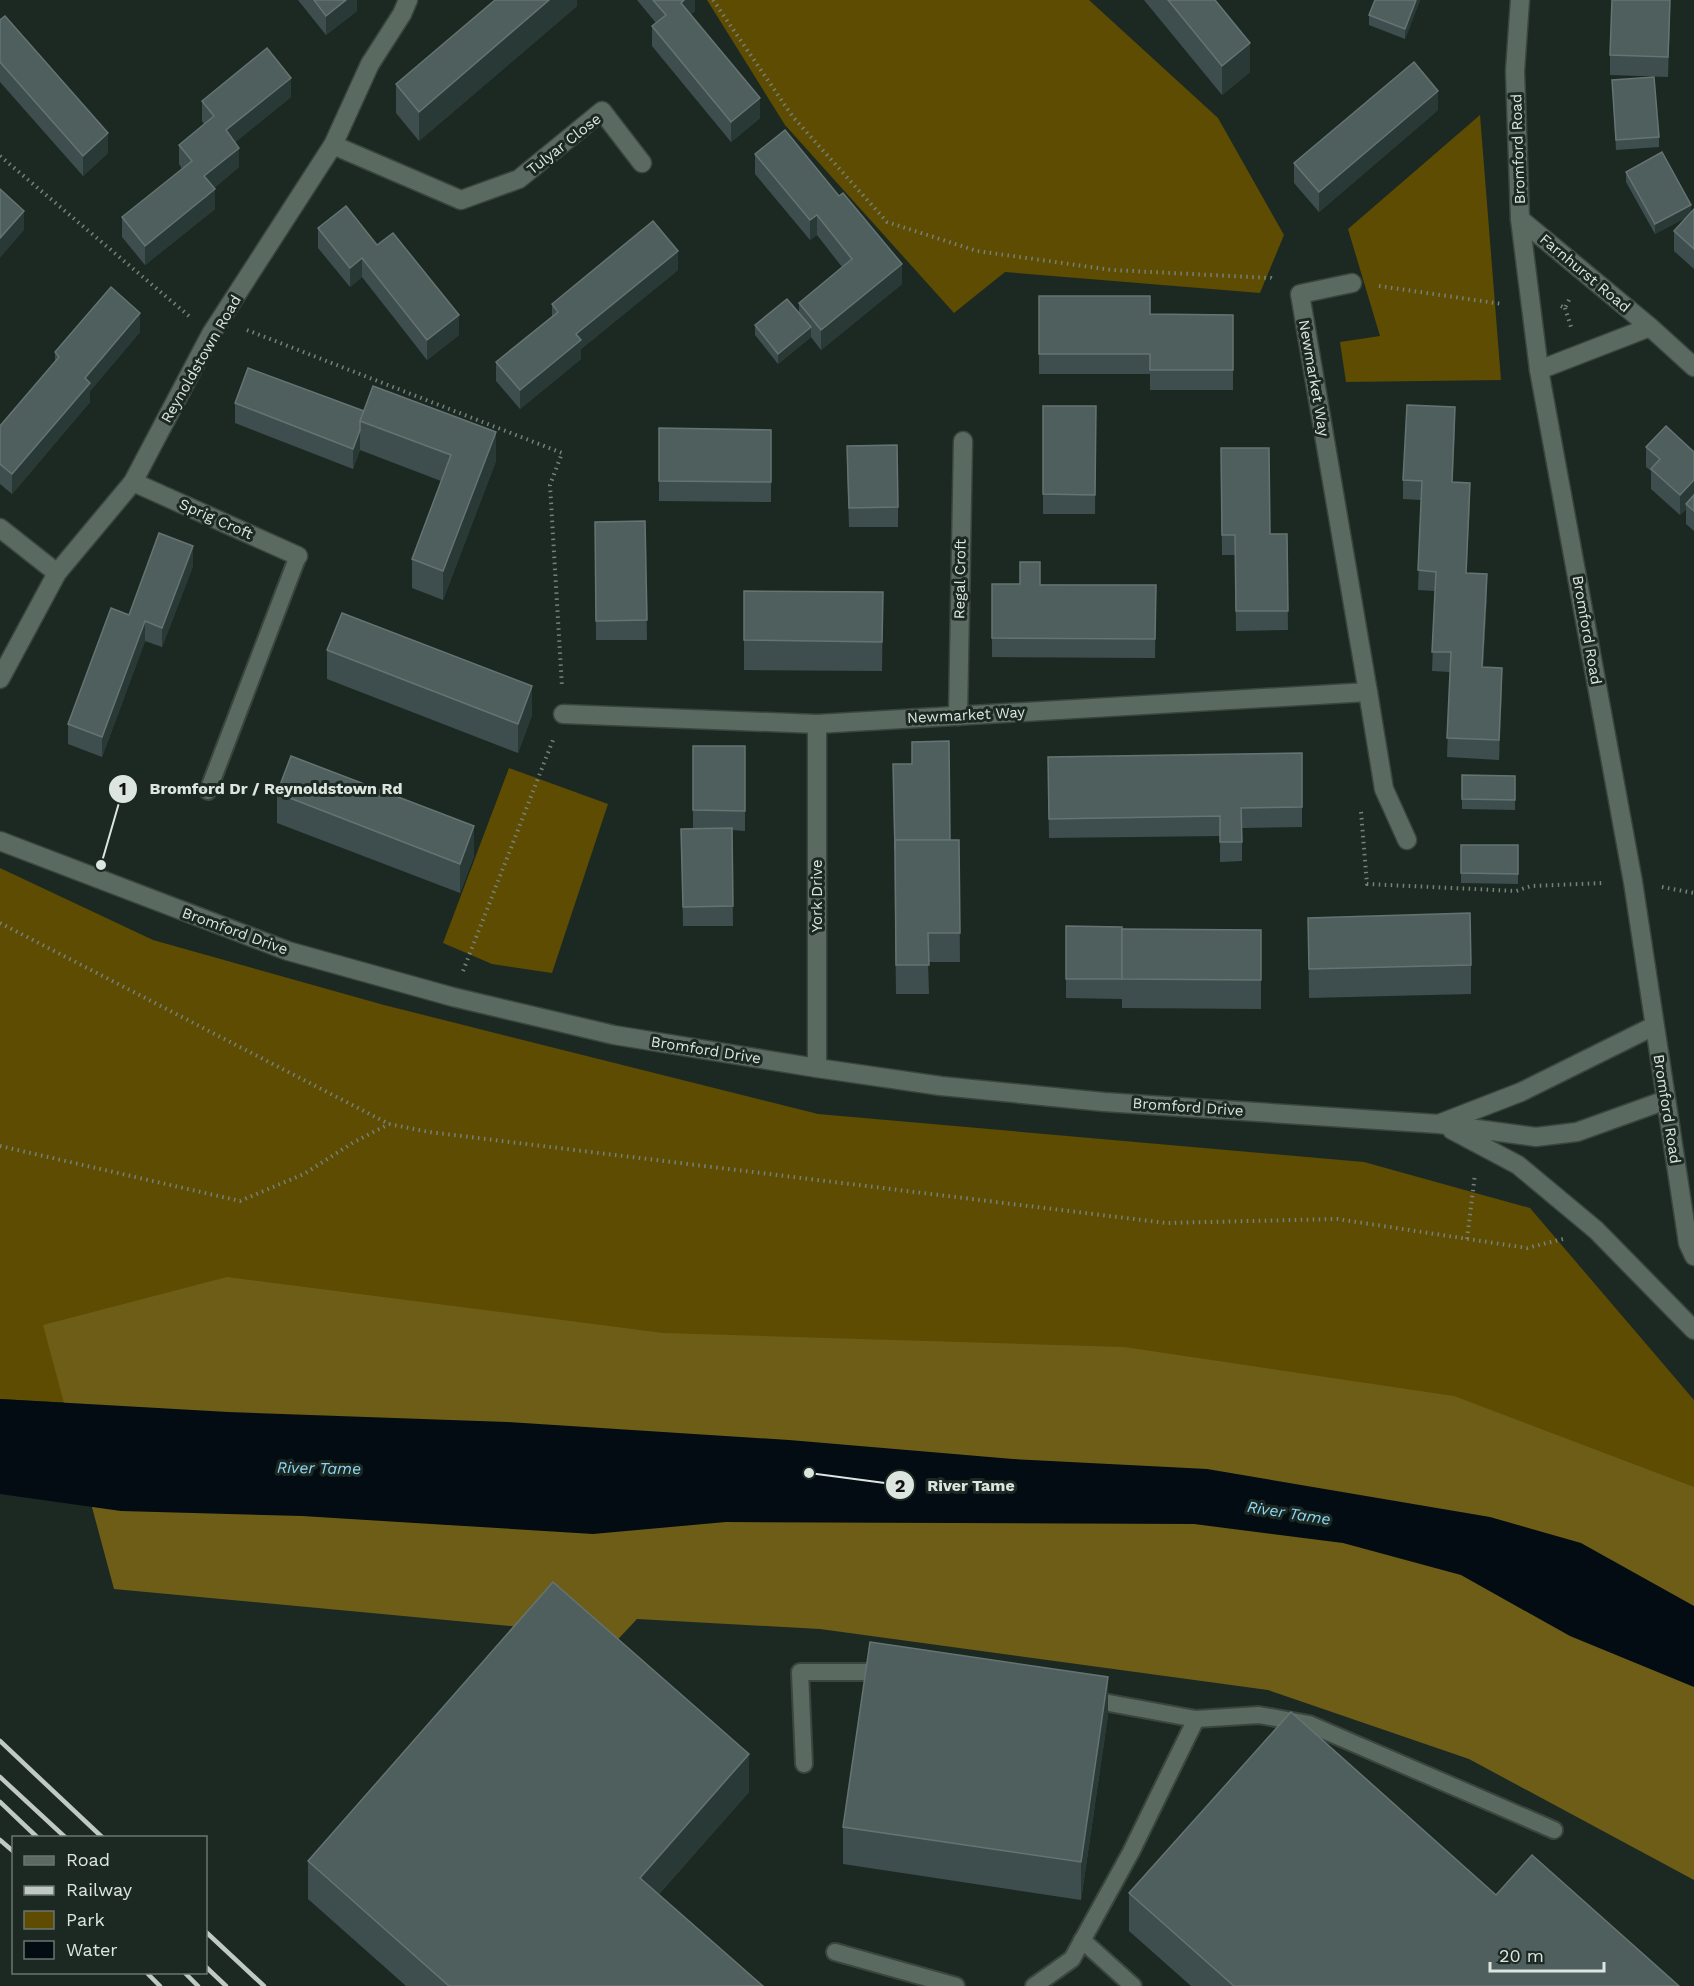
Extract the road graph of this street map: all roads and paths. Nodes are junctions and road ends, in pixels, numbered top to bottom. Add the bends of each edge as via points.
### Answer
1 (408, 0) edge
2 (712, 0) edge
3 (1520, 0) edge
4 (333, 145) junction
5 (0, 156) edge
6 (642, 163) dead end
7 (1520, 219) junction
8 (1352, 283) joint
9 (1300, 294) junction
10 (1503, 304) dead end
11 (1565, 308) dead end
12 (1650, 327) junction
13 (1573, 330) dead end
14 (211, 334) junction
15 (1694, 368) edge
16 (1539, 370) junction
17 (963, 441) dead end
18 (133, 482) junction
19 (0, 528) edge
20 (298, 556) joint
21 (57, 573) junction
22 (0, 679) edge
23 (1368, 692) junction
24 (563, 714) junction
25 (958, 716) junction
26 (817, 724) junction
27 (208, 791) dead end
28 (1407, 840) dead end
29 (0, 842) edge
30 (1531, 886) dead end
31 (1516, 891) dead end
32 (0, 923) edge
33 (453, 997) junction
34 (1654, 1026) junction
35 (817, 1068) junction
36 (1666, 1100) junction
37 (389, 1124) junction
38 (1439, 1124) junction
39 (1479, 1145) junction
40 (0, 1146) edge
41 (1596, 1230) junction
42 (1467, 1239) junction
43 (1694, 1256) edge
44 (1694, 1330) edge
45 (906, 1672) edge
46 (1069, 1696) edge
47 (1196, 1719) junction
48 (804, 1764) dead end
49 (1554, 1830) dead end
50 (1082, 1940) junction
51 (835, 1952) dead end
52 (956, 1986) edge
53 (1034, 1986) edge
54 (1133, 1986) edge

1 - 4 street, Reynoldstown Road via 370,64
2 - 9 path via 793,117 887,222 977,251 1112,270 1271,278
3 - 7 street, Bromford Road via 1515,71
4 - 6 street, Tulyar Close via 461,200 519,179 602,111
4 - 14 street, Reynoldstown Road
5 - 14 path
7 - 12 street, Farnhurst Road
7 - 16 street, Bromford Road
8 - 9 street
8 - 10 path
9 - 23 street, Newmarket Way
11 - 13 path
12 - 15 street, Farnhurst Road
12 - 16 street, Farnhurst Road
14 - 18 street, Reynoldstown Road
14 - 24 path via 246,329 562,453 550,485
16 - 34 street, Bromford Road via 1633,882
17 - 25 street, Regal Croft
18 - 20 street, Sprig Croft
18 - 21 street, Reynoldstown Road
19 - 21 street
20 - 27 lane
21 - 22 street, Reynoldstown Road
23 - 25 street, Newmarket Way
23 - 28 street, Newmarket Way via 1384,789
24 - 26 street, Newmarket Way
24 - 33 path
25 - 26 street, Newmarket Way
26 - 35 street, York Drive
29 - 33 street, Bromford Drive via 288,951
30 - 31 path
32 - 37 path
33 - 35 street, Bromford Drive via 614,1035
34 - 36 street, Bromford Road
34 - 38 street, Bromford Drive via 1521,1092
35 - 38 street, Bromford Drive via 940,1086 1081,1100
36 - 38 street, Bromford Drive via 1577,1132 1536,1137
36 - 43 street, Bromford Road via 1688,1243
37 - 40 path via 304,1174 240,1201
37 - 42 path via 1166,1223 1337,1219
38 - 39 street, Bromford Drive
39 - 41 street, Bromford Drive via 1518,1165
39 - 42 path
41 - 42 path via 1527,1248
41 - 44 street, Bromford Drive
45 - 48 lane via 800,1672
46 - 47 lane
47 - 49 lane via 1259,1715 1309,1724
47 - 50 lane via 1131,1852
50 - 53 lane via 1072,1959
50 - 54 lane
51 - 52 lane

